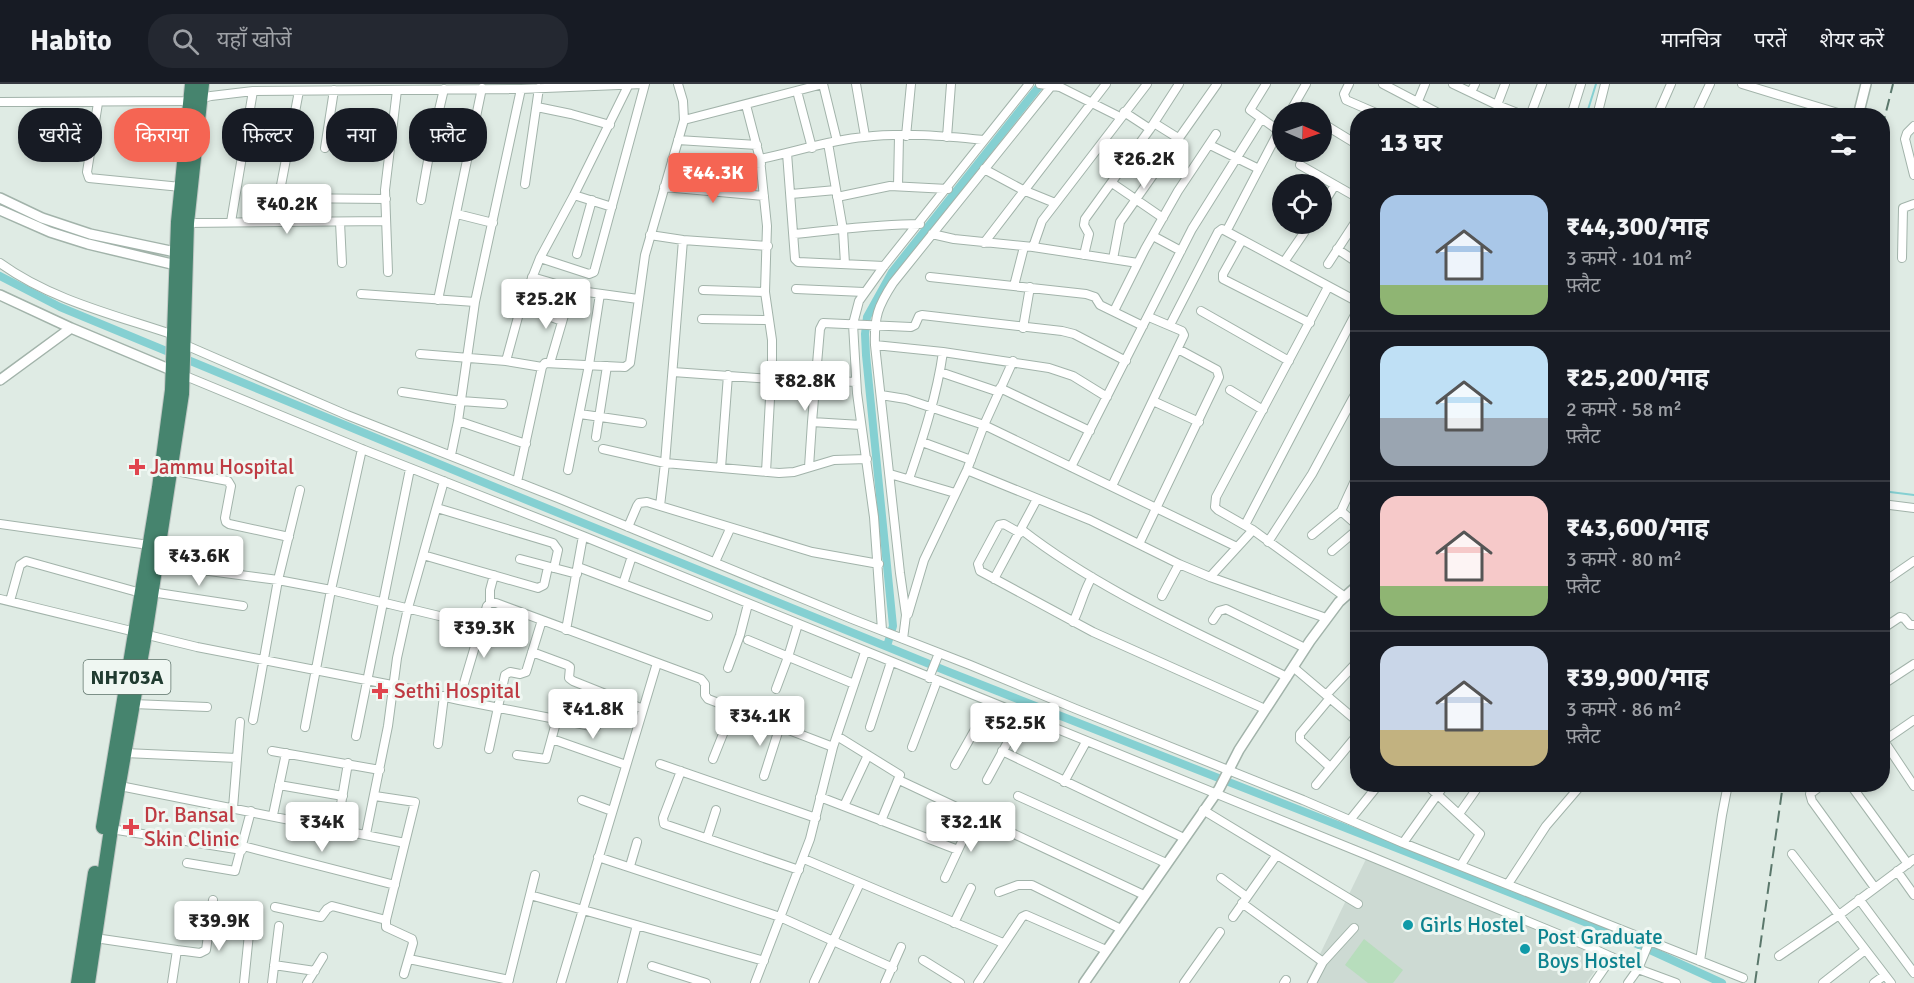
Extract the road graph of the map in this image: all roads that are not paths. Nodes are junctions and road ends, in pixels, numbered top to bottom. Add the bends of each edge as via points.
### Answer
1 (192, 84) edge
2 (644, 84) edge
3 (678, 84) edge
4 (823, 84) edge
5 (856, 84) edge
6 (911, 84) edge
7 (951, 84) edge
8 (1029, 84) edge
9 (1106, 84) edge
10 (1146, 84) edge
11 (1179, 84) edge
12 (1217, 84) edge
13 (1266, 84) edge
14 (1306, 84) edge
15 (1348, 84) edge
16 (1383, 84) edge
17 (1425, 84) edge
18 (1454, 84) edge
19 (1475, 84) edge
20 (1505, 84) edge
21 (1542, 84) edge
22 (1581, 84) edge
23 (1605, 84) edge
24 (1671, 84) edge
25 (1710, 84) edge
26 (1742, 84) edge
27 (1866, 84) edge
28 (595, 85) edge
29 (1047, 85) edge
30 (467, 86) edge
31 (503, 86) edge
32 (628, 86) junction
33 (309, 87) edge
34 (275, 88) edge
35 (393, 88) edge
36 (482, 88) junction
37 (539, 88) junction
38 (444, 89) junction
39 (521, 89) junction
40 (334, 90) junction
41 (299, 91) junction
42 (797, 91) junction
43 (253, 92) junction
44 (1471, 92) junction
45 (198, 94) edge
46 (1418, 101) junction
47 (0, 102) edge
48 (1296, 102) edge
49 (98, 103) junction
50 (1091, 103) junction
51 (746, 105) junction
52 (1497, 105) junction
53 (537, 107) junction
54 (1366, 108) edge
55 (1430, 108) edge
56 (1505, 108) edge
57 (1533, 108) edge
58 (1574, 108) edge
59 (1599, 108) edge
60 (1660, 108) edge
61 (1699, 108) edge
62 (1822, 108) edge
63 (1860, 108) edge
64 (1122, 115) junction
65 (1261, 119) junction
66 (684, 120) junction
67 (1272, 124) edge
68 (610, 125) junction
69 (1152, 126) junction
70 (1914, 126) edge
71 (1332, 129) edge
72 (1216, 134) dead end
73 (865, 136) junction
74 (903, 136) junction
75 (947, 137) junction
76 (1178, 138) junction
77 (1350, 139) edge
78 (678, 140) junction
79 (984, 140) junction
80 (833, 142) junction
81 (757, 145) junction
82 (1210, 145) junction
83 (1272, 145) edge
84 (325, 148) dead end
85 (812, 148) junction
86 (787, 153) junction
87 (1237, 159) junction
88 (672, 160) junction
89 (761, 162) junction
90 (1300, 165) dead end
91 (984, 169) junction
92 (1259, 169) junction
93 (1914, 175) edge
94 (1112, 183) junction
95 (525, 184) dead end
96 (1335, 185) junction
97 (181, 186) junction
98 (898, 186) junction
99 (664, 187) junction
100 (948, 189) junction
101 (1023, 190) junction
102 (1332, 190) edge
103 (836, 193) junction
104 (1350, 193) edge
105 (791, 194) junction
106 (574, 195) junction
107 (764, 196) junction
108 (0, 198) edge
109 (280, 198) junction
110 (386, 199) junction
111 (592, 200) junction
112 (1135, 200) junction
113 (421, 201) dead end
114 (1055, 203) junction
115 (1914, 204) edge
116 (612, 207) junction
117 (0, 210) edge
118 (457, 214) junction
119 (1163, 218) junction
120 (386, 221) junction
121 (188, 222) junction
122 (231, 222) junction
123 (274, 222) junction
124 (340, 222) junction
125 (493, 223) junction
126 (920, 224) junction
127 (843, 230) junction
128 (1227, 230) junction
129 (90, 234) junction
130 (794, 234) junction
131 (932, 234) junction
132 (1303, 234) edge
133 (1350, 234) edge
134 (650, 235) junction
135 (1153, 236) junction
136 (683, 240) junction
137 (1242, 240) junction
138 (984, 243) junction
139 (88, 244) junction
140 (768, 246) junction
141 (1028, 247) junction
142 (1337, 249) junction
143 (1181, 251) junction
144 (577, 254) dead end
145 (1084, 255) junction
146 (540, 258) junction
147 (1350, 258) edge
148 (1902, 258) dead end
149 (181, 259) junction
150 (1113, 259) junction
151 (1284, 262) junction
152 (0, 263) edge
153 (342, 263) dead end
154 (1138, 263) junction
155 (846, 264) junction
156 (1328, 264) dead end
157 (884, 266) junction
158 (388, 272) dead end
159 (532, 277) junction
160 (930, 277) dead end
161 (1014, 286) junction
162 (1030, 287) junction
163 (1328, 287) junction
164 (796, 289) dead end
165 (703, 290) dead end
166 (765, 292) junction
167 (864, 292) junction
168 (361, 294) dead end
169 (600, 294) junction
170 (0, 295) edge
171 (1350, 298) edge
172 (638, 299) junction
173 (438, 300) junction
174 (475, 302) junction
175 (567, 305) dead end
176 (521, 306) junction
177 (1201, 311) dead end
178 (1114, 312) junction
179 (1149, 317) junction
180 (702, 319) dead end
181 (770, 320) junction
182 (562, 321) junction
183 (1310, 323) junction
184 (856, 324) junction
185 (871, 324) junction
186 (1170, 325) junction
187 (1350, 325) edge
188 (1143, 326) junction
189 (71, 328) junction
190 (1023, 328) junction
191 (875, 345) junction
192 (1178, 349) junction
193 (943, 352) junction
194 (420, 354) dead end
195 (178, 356) junction
196 (468, 358) junction
197 (506, 361) junction
198 (1013, 361) junction
199 (1126, 361) junction
200 (1289, 361) junction
201 (550, 363) junction
202 (590, 365) junction
203 (607, 366) junction
204 (542, 367) junction
205 (673, 372) junction
206 (940, 372) junction
207 (728, 375) junction
208 (1, 379) edge
209 (771, 379) junction
210 (816, 380) junction
211 (856, 382) junction
212 (999, 390) junction
213 (1230, 390) dead end
214 (402, 392) dead end
215 (881, 395) junction
216 (1107, 397) junction
217 (461, 401) junction
218 (1153, 401) junction
219 (503, 404) dead end
220 (1350, 404) edge
221 (931, 407) junction
222 (1263, 410) junction
223 (580, 414) junction
224 (600, 417) junction
225 (458, 421) junction
226 (812, 422) junction
227 (1198, 422) junction
228 (642, 423) dead end
229 (861, 425) junction
230 (984, 425) junction
231 (1090, 431) junction
232 (597, 437) dead end
233 (922, 442) junction
234 (526, 444) junction
235 (362, 449) junction
236 (603, 449) dead end
237 (451, 455) junction
238 (867, 459) junction
239 (970, 460) junction
240 (665, 464) junction
241 (809, 467) junction
242 (1071, 467) junction
243 (722, 468) junction
244 (410, 469) junction
245 (171, 470) junction
246 (568, 470) dead end
247 (967, 470) junction
248 (766, 471) junction
249 (890, 474) junction
250 (909, 479) junction
251 (444, 481) junction
252 (517, 482) junction
253 (1112, 486) junction
254 (300, 490) dead end
255 (1350, 491) edge
256 (955, 492) junction
257 (1037, 499) junction
258 (1890, 505) edge
259 (660, 506) junction
260 (1157, 507) junction
261 (437, 508) junction
262 (1914, 508) edge
263 (1341, 511) junction
264 (1350, 519) edge
265 (0, 524) edge
266 (628, 527) junction
267 (1249, 528) junction
268 (729, 529) junction
269 (1021, 531) junction
270 (1350, 534) edge
271 (1312, 535) dead end
272 (583, 536) junction
273 (289, 537) junction
274 (1268, 542) junction
275 (1139, 544) junction
276 (149, 545) junction
277 (1237, 546) junction
278 (1332, 551) dead end
279 (423, 555) junction
280 (632, 556) junction
281 (520, 559) dead end
282 (1914, 561) edge
283 (715, 562) junction
284 (156, 564) junction
285 (879, 564) junction
286 (1179, 564) junction
287 (551, 568) junction
288 (578, 570) junction
289 (494, 575) junction
290 (1092, 577) junction
291 (1210, 577) junction
292 (1890, 578) edge
293 (994, 579) junction
294 (278, 580) junction
295 (623, 584) junction
296 (331, 590) junction
297 (1350, 592) edge
298 (146, 593) junction
299 (1162, 597) dead end
300 (1345, 597) junction
301 (0, 599) edge
302 (10, 602) junction
303 (383, 602) junction
304 (490, 603) junction
305 (748, 604) junction
306 (243, 606) dead end
307 (408, 608) junction
308 (708, 616) dead end
309 (1326, 618) junction
310 (542, 620) junction
311 (1213, 621) dead end
312 (906, 622) junction
313 (1073, 622) junction
314 (798, 624) junction
315 (1890, 624) edge
316 (1914, 625) edge
317 (481, 626) junction
318 (566, 630) junction
319 (140, 633) junction
320 (893, 635) junction
321 (748, 640) dead end
322 (1305, 648) junction
323 (532, 652) junction
324 (865, 652) junction
325 (937, 656) junction
326 (788, 657) junction
327 (264, 661) junction
328 (891, 662) junction
329 (657, 663) junction
330 (1914, 664) edge
331 (1293, 667) junction
332 (728, 668) dead end
333 (317, 671) junction
334 (1350, 671) edge
335 (1287, 677) junction
336 (366, 680) junction
337 (933, 680) junction
338 (1890, 680) edge
339 (854, 684) junction
340 (392, 685) junction
341 (776, 689) dead end
342 (444, 696) junction
343 (1328, 697) junction
344 (459, 700) junction
345 (990, 703) junction
346 (133, 704) junction
347 (207, 706) dead end
348 (497, 707) junction
349 (643, 709) junction
350 (733, 709) junction
351 (1265, 709) junction
352 (1350, 715) edge
353 (1022, 716) junction
354 (557, 719) junction
355 (253, 720) dead end
356 (1914, 720) edge
357 (240, 722) dead end
358 (780, 726) junction
359 (305, 727) dead end
360 (596, 727) dead end
361 (870, 727) dead end
362 (356, 736) dead end
363 (837, 736) junction
364 (1890, 736) edge
365 (552, 739) junction
366 (1086, 742) junction
367 (1350, 743) edge
368 (438, 744) dead end
369 (833, 747) junction
370 (912, 747) dead end
371 (489, 749) dead end
372 (272, 751) dead end
373 (1002, 751) junction
374 (1890, 751) edge
375 (125, 753) junction
376 (286, 753) junction
377 (517, 755) dead end
378 (868, 755) junction
379 (237, 758) junction
380 (712, 759) dead end
381 (348, 763) junction
382 (660, 764) dead end
383 (626, 765) junction
384 (956, 765) dead end
385 (1330, 766) junction
386 (380, 770) junction
387 (681, 771) junction
388 (1227, 772) junction
389 (764, 776) dead end
390 (899, 780) junction
391 (987, 780) dead end
392 (1064, 782) junction
393 (115, 785) junction
394 (279, 785) junction
395 (1316, 785) dead end
396 (1914, 786) edge
397 (1217, 791) junction
398 (1373, 792) edge
399 (1434, 792) edge
400 (1439, 792) edge
401 (1474, 792) edge
402 (1574, 792) edge
403 (1726, 792) edge
404 (1813, 792) edge
405 (1856, 792) edge
406 (375, 795) junction
407 (1437, 795) junction
408 (343, 796) junction
409 (1018, 796) dead end
410 (820, 797) junction
411 (582, 800) dead end
412 (844, 806) junction
413 (233, 808) junction
414 (716, 810) dead end
415 (1203, 810) junction
416 (251, 811) junction
417 (612, 811) junction
418 (1459, 814) junction
419 (273, 815) junction
420 (974, 816) junction
421 (816, 818) junction
422 (1350, 820) junction
423 (881, 821) junction
424 (337, 828) junction
425 (111, 829) junction
426 (366, 834) junction
427 (707, 838) junction
428 (1184, 838) junction
429 (637, 842) dead end
430 (405, 843) junction
431 (1403, 843) junction
432 (242, 848) junction
433 (958, 850) junction
434 (1792, 854) dead end
435 (1276, 856) junction
436 (598, 857) junction
437 (804, 859) junction
438 (1911, 861) edge
439 (187, 863) dead end
440 (1166, 863) junction
441 (1461, 865) junction
442 (630, 866) junction
443 (799, 870) junction
444 (1898, 871) junction
445 (535, 875) dead end
446 (945, 878) dead end
447 (1221, 878) dead end
448 (860, 884) junction
449 (1508, 884) junction
450 (395, 885) junction
451 (971, 888) dead end
452 (1875, 888) junction
453 (999, 892) dead end
454 (1144, 895) junction
455 (1914, 895) edge
456 (530, 896) junction
457 (1859, 899) junction
458 (213, 900) dead end
459 (1245, 900) junction
460 (1358, 904) dead end
461 (275, 907) dead end
462 (583, 909) junction
463 (1839, 915) junction
464 (780, 917) junction
465 (1233, 917) dead end
466 (386, 920) junction
467 (954, 923) junction
468 (250, 924) dead end
469 (637, 925) junction
470 (279, 926) dead end
471 (1121, 928) junction
472 (1354, 928) dead end
473 (1220, 932) dead end
474 (95, 938) junction
475 (834, 941) junction
476 (1003, 943) junction
477 (1648, 944) junction
478 (901, 947) dead end
479 (177, 950) junction
480 (1865, 950) junction
481 (1106, 951) junction
482 (1779, 956) dead end
483 (323, 957) dead end
484 (1612, 957) junction
485 (409, 959) junction
486 (923, 960) dead end
487 (764, 961) junction
488 (1700, 961) junction
489 (1323, 962) junction
490 (274, 965) junction
491 (1639, 965) junction
492 (652, 966) dead end
493 (892, 968) junction
494 (315, 971) junction
495 (1914, 973) edge
496 (404, 975) dead end
497 (1885, 975) junction
498 (1743, 978) dead end
499 (508, 981) edge
500 (1089, 981) edge
501 (814, 982) edge
502 (1631, 982) edge
503 (86, 983) edge
504 (172, 983) edge
505 (244, 983) edge
506 (272, 983) edge
507 (307, 983) edge
508 (561, 983) edge
509 (622, 983) edge
510 (706, 983) edge
511 (755, 983) edge
512 (885, 983) edge
513 (960, 983) edge
514 (978, 983) edge
515 (1184, 983) edge
516 (1312, 983) edge
517 (1594, 983) edge
518 (1676, 983) edge
519 (1823, 983) edge
520 (1874, 983) edge
521 (1891, 983) edge

1 - 45 highway, NH703A
2 - 32 street
2 - 116 street
3 - 66 street
4 - 42 street
4 - 80 street
5 - 73 street
6 - 74 street
7 - 75 street
8 - 79 street
9 - 50 street
10 - 64 street
11 - 69 street
12 - 76 street
13 - 65 street via 1250,108
14 - 48 street
15 - 54 street via 1346,99
16 - 46 street
17 - 46 street
18 - 44 street
19 - 44 street
20 - 52 street
21 - 57 street
22 - 58 street
23 - 59 street
24 - 60 street
25 - 61 street
26 - 62 street
27 - 63 street
28 - 32 street
28 - 37 street
29 - 50 street via 1060,87
29 - 91 street
30 - 36 street
30 - 38 street
31 - 36 street
31 - 39 street
32 - 68 street
33 - 40 street
33 - 41 street
34 - 41 street
34 - 43 street
35 - 38 street
35 - 40 street
35 - 110 street
36 - 118 street
37 - 39 street
37 - 53 street
38 - 113 street
39 - 125 street
40 - 84 street
41 - 109 street
42 - 51 street
42 - 85 street
43 - 45 street
43 - 122 street
44 - 52 street
45 - 49 street
45 - 97 highway, NH703A
45 - 121 highway, NH703A
46 - 55 street
47 - 49 street
49 - 97 street via 89,178
50 - 64 street
50 - 101 street
51 - 66 street
51 - 81 street
52 - 56 street
53 - 68 street
53 - 95 street
64 - 69 street
64 - 114 street
65 - 67 street
65 - 87 street
66 - 78 street
68 - 106 street
69 - 76 street
69 - 94 street
70 - 93 street via 1905,139
71 - 77 street
72 - 82 street
73 - 74 street
73 - 80 street
74 - 75 street
74 - 98 street
75 - 79 street
76 - 112 street
78 - 81 street
78 - 88 street
79 - 100 street
80 - 85 street
80 - 103 street
81 - 89 street
82 - 87 street
82 - 119 street
83 - 92 street
85 - 86 street
86 - 89 street
86 - 105 street
87 - 92 street
87 - 143 street
88 - 89 street
88 - 99 street
89 - 107 street
90 - 96 street
91 - 101 street
91 - 131 street
92 - 128 street
94 - 112 street
94 - 145 street via 1084,222 1089,234
96 - 102 street
96 - 104 street
97 - 149 highway, NH703A
98 - 100 street
98 - 103 street
99 - 107 street
99 - 134 street
100 - 126 street
101 - 114 street
101 - 138 street
103 - 105 street
103 - 127 street
105 - 130 street
106 - 111 street
106 - 146 street
107 - 140 street
108 - 129 street
109 - 110 street
109 - 123 street
110 - 120 street
111 - 116 street
111 - 144 street
112 - 119 street
112 - 150 street via 1120,222
114 - 141 street
115 - 148 street via 1904,206 1902,212
116 - 146 street via 592,274
117 - 139 street
118 - 125 street
118 - 173 street
119 - 135 street
120 - 124 street
120 - 158 street
121 - 122 street
121 - 149 highway, NH703A
122 - 123 street
123 - 124 street
124 - 153 street
125 - 174 street
126 - 127 street via 879,224
126 - 157 street
127 - 130 street
127 - 155 street
128 - 137 street
128 - 186 street via 1218,232
129 - 139 street
129 - 149 street
130 - 155 street via 798,261
131 - 138 street
131 - 185 street via 893,283
132 - 151 street
133 - 142 street
134 - 136 street
134 - 172 street
135 - 143 street
135 - 154 street
136 - 140 street
136 - 205 street
137 - 151 street
137 - 183 street via 1222,274 1223,279
138 - 141 street
139 - 149 street
140 - 166 street
141 - 145 street
141 - 161 street
142 - 147 street
142 - 156 street
143 - 179 street
145 - 150 street
146 - 159 street
149 - 195 highway, NH703A
150 - 154 street
151 - 163 street
152 - 195 street via 33,285
154 - 178 street
155 - 157 street
157 - 167 street
159 - 169 street
159 - 176 street
160 - 161 street
161 - 162 street
162 - 178 street via 1092,296
162 - 190 street
163 - 171 street
163 - 183 street
164 - 167 street
165 - 166 street
166 - 181 street
167 - 184 street
168 - 173 street
169 - 172 street
169 - 202 street
170 - 189 street
172 - 203 street via 630,363 625,367
173 - 174 street
174 - 196 street
175 - 182 street
176 - 182 street
176 - 197 street
177 - 200 street
178 - 188 street
179 - 186 street
179 - 188 street
180 - 181 street
181 - 209 street
182 - 201 street
183 - 200 street
184 - 185 street
184 - 210 street via 821,325
184 - 211 street
185 - 190 street via 914,326 922,315
185 - 191 street
186 - 192 street via 1183,332
187 - 267 street
188 - 199 street
189 - 195 street
189 - 208 street
190 - 199 street via 1074,334
191 - 193 street
191 - 215 street
192 - 218 street
192 - 227 street via 1220,374
193 - 198 street
193 - 206 street
194 - 196 street
195 - 235 street
195 - 237 street
195 - 245 highway, NH703A
195 - 276 highway, NH703A
196 - 197 street
196 - 217 street
197 - 204 street
198 - 212 street
198 - 216 street via 1065,373
199 - 216 street
200 - 222 street
201 - 202 street
201 - 204 street
202 - 203 street
202 - 223 street
203 - 224 street
204 - 234 street
205 - 207 street
205 - 240 street
206 - 212 street
206 - 221 street
207 - 209 street
207 - 243 street
209 - 248 street
210 - 211 street
210 - 226 street
211 - 229 street
212 - 230 street
212 - 231 street
213 - 222 street
214 - 217 street
215 - 221 street
215 - 249 street
216 - 231 street
217 - 219 street
217 - 225 street
218 - 227 street
218 - 253 street
220 - 274 street via 1312,474
221 - 230 street
221 - 233 street
222 - 267 street via 1215,502 1218,510
223 - 224 street
223 - 246 street
224 - 228 street
224 - 232 street
225 - 234 street
225 - 237 street
226 - 229 street
226 - 241 street
227 - 260 street
229 - 238 street
230 - 239 street
230 - 242 street
231 - 242 street
233 - 239 street
233 - 250 street
234 - 252 street
235 - 244 street
235 - 296 street
236 - 240 street
237 - 252 street
238 - 241 street via 834,460
238 - 285 street
239 - 247 street
240 - 243 street
240 - 259 street
241 - 248 street via 794,472
242 - 253 street
243 - 248 street
244 - 251 street
244 - 303 street
245 - 273 street via 228,481 231,486 226,522
245 - 284 highway, NH703A
247 - 256 street
247 - 257 street
249 - 250 street
249 - 312 street
250 - 256 street
251 - 261 street
251 - 272 street
252 - 266 street
253 - 260 street
254 - 273 street
255 - 263 street
256 - 312 street via 924,560
257 - 269 street
257 - 275 street
258 - 262 street
259 - 266 street via 639,503
259 - 268 street
260 - 275 street
260 - 277 street
261 - 279 street
261 - 287 street via 553,543 558,550
263 - 264 street
263 - 271 street
265 - 276 street
266 - 283 street
267 - 274 street
267 - 277 street
268 - 283 street
268 - 285 street via 812,552
269 - 290 street
269 - 293 street
269 - 293 street via 999,525 978,564 980,571
270 - 278 street
272 - 280 street
272 - 288 street
273 - 294 street
274 - 300 street
275 - 286 street
276 - 298 highway, NH703A
277 - 291 street
279 - 289 street
279 - 307 street
280 - 295 street
280 - 305 street
281 - 287 street
282 - 292 street
283 - 320 street
284 - 294 street
284 - 298 highway, NH703A
285 - 320 street
286 - 291 street
286 - 299 street
287 - 288 street
287 - 289 street via 541,588
288 - 295 street
288 - 318 street
289 - 304 street
290 - 313 street
290 - 335 street
291 - 309 street
293 - 313 street
294 - 296 street
294 - 327 street
295 - 308 street
296 - 303 street
296 - 333 street
297 - 300 street
298 - 302 street via 26,561 20,565
298 - 306 street
298 - 319 highway, NH703A
300 - 309 street
301 - 302 street
302 - 319 street
303 - 307 street
303 - 336 street
304 - 310 street
304 - 317 street
305 - 314 street
305 - 332 street
307 - 317 street
307 - 340 street
309 - 322 street
310 - 318 street
310 - 323 street
311 - 322 street via 1219,611 1226,609
312 - 320 street
313 - 351 street
314 - 324 street
314 - 326 street
315 - 316 street via 1900,617
317 - 344 street
318 - 329 street
319 - 327 street
319 - 346 highway, NH703A
319 - 393 highway, NH703A
320 - 325 street
321 - 326 street
322 - 331 street
323 - 348 street via 524,674 507,672
323 - 349 street via 570,667 570,680
324 - 328 street
324 - 339 street
325 - 337 street
325 - 388 street
326 - 339 street
326 - 341 street
327 - 333 street
327 - 355 street
328 - 337 street
328 - 361 street
329 - 349 street
329 - 350 street via 701,679 705,698
330 - 338 street
331 - 335 street
331 - 343 street
333 - 336 street
333 - 359 street
334 - 343 street
335 - 351 street
336 - 340 street
336 - 362 street
337 - 345 street
337 - 370 street
339 - 363 street
340 - 342 street
340 - 386 street
342 - 344 street
342 - 368 street
343 - 352 street
343 - 385 street via 1299,737
344 - 348 street
345 - 353 street
345 - 384 street
346 - 347 street
346 - 375 highway, NH703A
348 - 354 street
348 - 371 street
349 - 383 street
350 - 358 street
350 - 380 street
351 - 388 street
353 - 366 street
353 - 373 street
354 - 360 street
354 - 365 street
356 - 364 street
357 - 379 street
358 - 369 street
358 - 389 street
363 - 369 street
363 - 378 street
365 - 377 street via 546,759
365 - 383 street
366 - 392 street
366 - 397 street
367 - 385 street
369 - 410 street
372 - 376 street
373 - 391 street
373 - 392 street
374 - 396 street
375 - 379 street
375 - 393 highway, NH703A
376 - 381 street
376 - 394 street
378 - 390 street via 899,773
378 - 412 street
379 - 413 street
381 - 386 street
381 - 408 street
382 - 387 street
383 - 417 street
385 - 395 street
386 - 406 street
387 - 421 street
387 - 427 street via 664,824
388 - 397 street
388 - 422 street
390 - 420 street
390 - 423 street
392 - 428 street
393 - 413 street
393 - 425 highway, NH703A
393 - 503 highway, NH703A
394 - 408 street
394 - 419 street
397 - 415 street
397 - 484 street
398 - 422 street
399 - 407 street
400 - 407 street
401 - 418 street
402 - 449 street via 1546,826
403 - 488 street
404 - 452 street via 1812,801
405 - 438 street
406 - 426 street
406 - 430 street via 415,802
407 - 418 street
407 - 431 street
408 - 424 street
409 - 440 street
410 - 412 street
410 - 421 street
411 - 417 street
412 - 423 street
413 - 416 street
414 - 427 street
415 - 428 street
415 - 435 street
416 - 419 street
416 - 432 street
417 - 436 street
418 - 441 street via 1480,834
419 - 424 street
420 - 433 street
420 - 454 street
421 - 437 street
422 - 431 street
423 - 433 street
424 - 426 street
425 - 432 street
425 - 474 highway, NH703A
426 - 430 street
427 - 443 street
428 - 440 street
429 - 442 street
430 - 450 street
431 - 441 street
432 - 439 street via 235,871
432 - 450 street
433 - 446 street
434 - 463 street
435 - 459 street
435 - 460 street
436 - 442 street
436 - 462 street
437 - 443 street
437 - 448 street
438 - 444 street
440 - 454 street
441 - 449 street
442 - 464 street
443 - 464 street
444 - 452 street
444 - 455 street
445 - 456 street
447 - 459 street
448 - 467 street
448 - 475 street
449 - 477 street
450 - 466 street
451 - 467 street
452 - 457 street
453 - 471 street via 1032,885
454 - 471 street
456 - 462 street
456 - 499 street
457 - 463 street
457 - 495 street
458 - 479 street via 206,950
459 - 465 street
459 - 489 street
461 - 466 street via 321,917 332,906
462 - 469 street
462 - 508 street
463 - 480 street
463 - 482 street
464 - 475 street
464 - 487 street
466 - 485 street via 390,930 412,939
467 - 476 street
468 - 505 street
469 - 487 street
469 - 509 street
470 - 490 street
471 - 481 street
472 - 489 street
473 - 515 street
474 - 479 street
474 - 503 highway, NH703A
475 - 493 street
475 - 501 street
476 - 481 street via 1026,915
476 - 514 street
477 - 488 street
477 - 491 street
478 - 493 street
479 - 504 street
480 - 497 street
480 - 519 street
481 - 500 street
483 - 494 street
484 - 491 street
484 - 517 street
485 - 496 street
485 - 499 street
486 - 513 street
487 - 511 street
488 - 498 street
489 - 516 street
490 - 494 street
490 - 506 street
491 - 502 street
491 - 518 street
492 - 510 street
493 - 512 street
494 - 507 street
497 - 520 street
497 - 521 street

